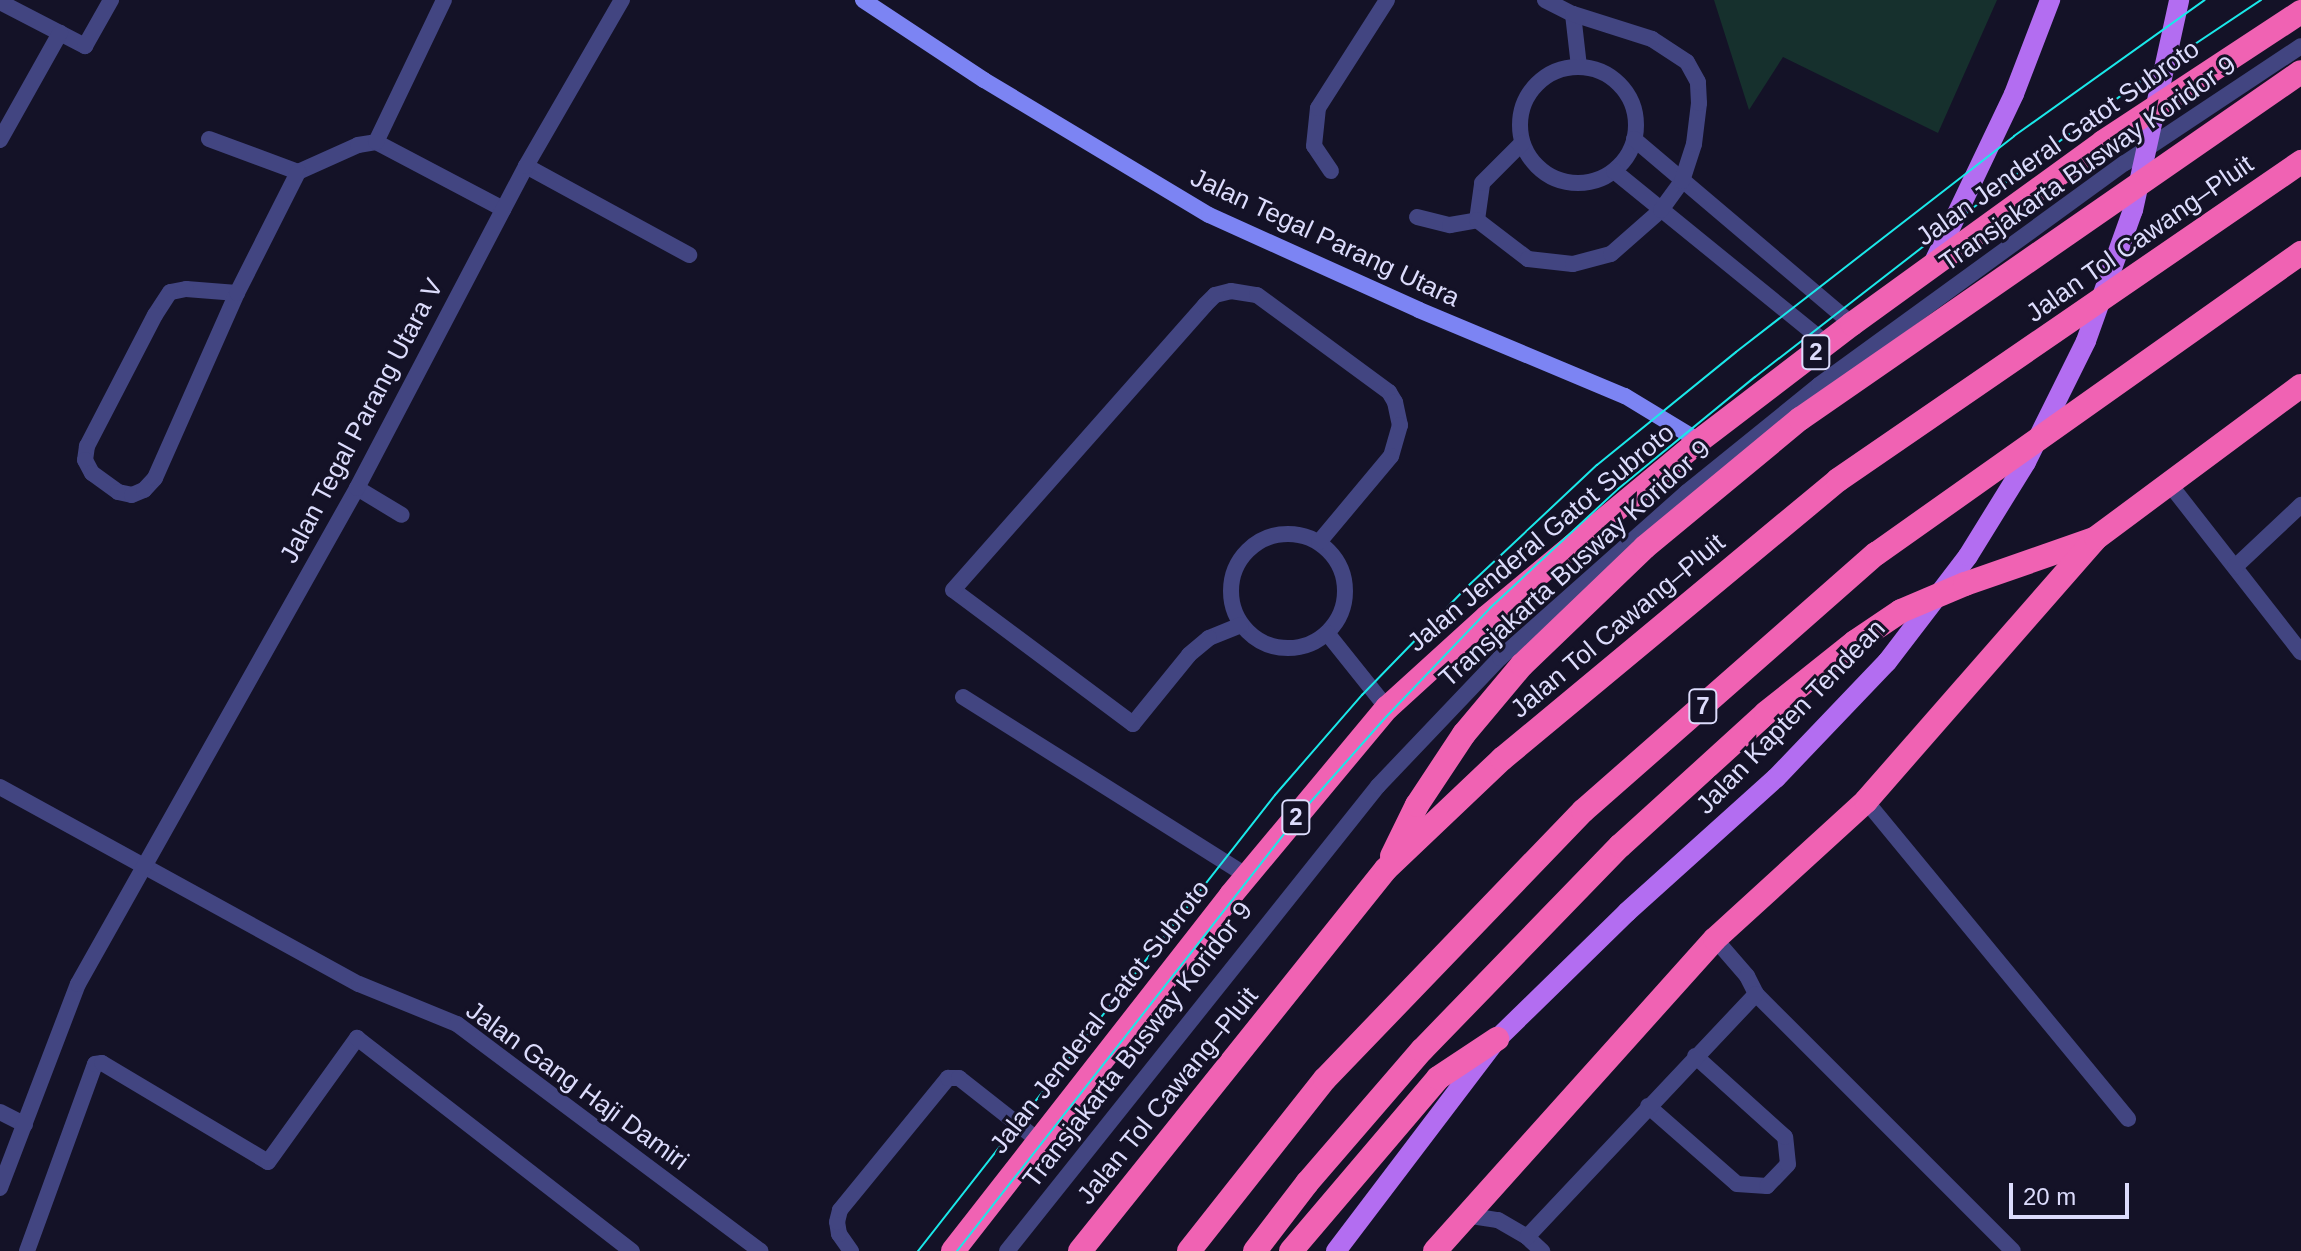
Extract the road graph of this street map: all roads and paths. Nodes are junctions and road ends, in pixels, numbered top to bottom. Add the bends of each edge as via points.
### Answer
1 (111, 0) edge
2 (444, 0) edge
3 (622, 0) edge
4 (863, 0) edge
5 (1387, 0) edge
6 (1545, 0) edge
7 (2050, 0) edge
8 (2179, 0) edge
9 (0, 2) edge
10 (2301, 12) edge
11 (1573, 14) junction
12 (60, 33) junction
13 (2301, 46) edge
14 (1579, 67) junction
15 (2301, 72) edge
16 (209, 139) dead end
17 (1634, 139) junction
18 (0, 140) edge
19 (376, 142) junction
20 (1522, 143) junction
21 (2301, 162) edge
22 (526, 166) junction
23 (1331, 171) dead end
24 (1614, 171) junction
25 (298, 172) junction
26 (1682, 181) junction
27 (503, 209) junction
28 (1661, 210) junction
29 (1417, 217) dead end
30 (1477, 220) junction
31 (2301, 253) edge
32 (689, 255) dead end
33 (1933, 264) junction
34 (237, 293) junction
35 (1852, 324) junction
36 (1827, 344) junction
37 (2301, 386) edge
38 (1699, 441) junction
39 (2168, 482) junction
40 (357, 488) junction
41 (2301, 505) edge
42 (402, 515) dead end
43 (2096, 538) junction
44 (1319, 542) junction
45 (2235, 567) junction
46 (1241, 625) junction
47 (1327, 633) junction
48 (2301, 652) edge
49 (963, 697) dead end
50 (1387, 708) junction
51 (0, 787) edge
52 (1866, 801) junction
53 (144, 864) junction
54 (1386, 869) junction
55 (1247, 876) junction
56 (1715, 939) junction
57 (1756, 994) junction
58 (1497, 1039) junction
59 (1695, 1056) junction
60 (1648, 1106) junction
61 (0, 1112) edge
62 (2128, 1119) dead end
63 (25, 1125) junction
64 (1039, 1141) junction
65 (0, 1188) edge
66 (1465, 1215) junction
67 (1527, 1237) junction
68 (1439, 1250) edge
69 (27, 1251) edge
70 (632, 1251) edge
71 (760, 1251) edge
72 (851, 1251) edge
73 (953, 1251) edge
74 (1007, 1251) edge
75 (1080, 1251) edge
76 (1189, 1251) edge
77 (1255, 1251) edge
78 (1291, 1251) edge
79 (1336, 1251) edge
80 (1542, 1251) edge
81 (2013, 1251) edge

1 - 12 street via 85,46
2 - 19 street
3 - 22 street, Jalan Tegal Parang Utara V
4 - 38 street, Jalan Tegal Parang Utara via 984,80 1209,215 1625,396
5 - 23 street via 1318,108 1314,146
6 - 11 street
7 - 33 main road via 2014,94
8 - 58 main road, Jalan Kapten Tendean via 2133,210 2086,341 2026,462 1968,556 1887,662 1776,778
9 - 12 street
10 - 33 highway, Jalan Jenderal Gatot Subroto / 2 via 2103,142
11 - 14 street
11 - 26 street via 1652,39 1687,62 1698,82 1699,103
12 - 18 street
13 - 74 street, Transjakarta Busway Koridor 9 via 2125,163 1829,377 1687,492 1500,658 1378,786
14 - 17 street via 1599,70 1617,81 1635,118
14 - 20 street via 1560,69 1531,91 1519,125
15 - 54 highway via 1800,419 1645,547 1522,665 1464,734 1417,805
16 - 25 street
17 - 24 street
17 - 26 street
19 - 25 street
19 - 27 street
20 - 24 street via 1544,174 1561,181 1598,181
20 - 30 street via 1482,183
21 - 54 highway, Jalan Tol Cawang–Pluit via 1838,480 1502,759
22 - 27 street, Jalan Tegal Parang Utara V
22 - 32 street
24 - 28 street
25 - 34 street
26 - 28 street
26 - 35 street
27 - 40 street, Jalan Tegal Parang Utara V
28 - 30 street via 1611,254 1573,264 1528,259
28 - 36 street
29 - 30 street via 1450,225
31 - 76 highway, 7 via 1876,554 1583,811 1325,1079
33 - 35 highway, Jalan Jenderal Gatot Subroto / 2
34 - 34 street via 170,292 155,315 87,446 85,460 92,473 118,492 132,495 155,478
35 - 36 highway, Jalan Jenderal Gatot Subroto / 2
36 - 38 highway, Jalan Jenderal Gatot Subroto / 2
37 - 39 highway
38 - 50 highway, Jalan Jenderal Gatot Subroto / 2 via 1487,617
39 - 43 highway
39 - 45 street
40 - 42 street
40 - 53 street, Jalan Tegal Parang Utara V
41 - 45 street
43 - 52 highway
43 - 77 highway via 1901,611 1766,713 1620,846 1422,1050
44 - 46 street via 1289,533 1258,542 1236,564 1230,596
44 - 46 street via 1391,456 1400,425 1395,402 1389,392 1257,295 1231,291 1215,295 1205,305 953,590 1133,724 1189,655 1209,638
44 - 47 street via 1337,561 1345,586 1341,612
45 - 48 street
46 - 47 street via 1259,641 1282,648 1306,646
47 - 50 street
49 - 55 street
50 - 55 highway, Jalan Jenderal Gatot Subroto / 2
51 - 53 street, Jalan Gang Haji Damiri
52 - 56 highway
52 - 62 street
53 - 63 street, Jalan Tegal Parang Utara V via 78,984
53 - 71 street, Jalan Gang Haji Damiri via 359,984 457,1024
54 - 75 highway, Jalan Tol Cawang–Pluit
55 - 64 highway, Jalan Jenderal Gatot Subroto / 2
56 - 57 street
56 - 66 highway
57 - 59 street
57 - 81 street
58 - 78 highway via 1438,1078
58 - 79 main road
59 - 60 street
59 - 60 street via 1785,1137 1788,1164 1767,1186 1737,1184
60 - 67 street
61 - 63 street
63 - 65 street, Jalan Tegal Parang Utara V
64 - 72 street via 959,1078 948,1078 840,1210 839,1234
64 - 73 highway, Jalan Jenderal Gatot Subroto / 2
66 - 67 street via 1498,1220
66 - 68 highway
67 - 80 street
69 - 70 street via 95,1064 102,1063 268,1162 357,1038

